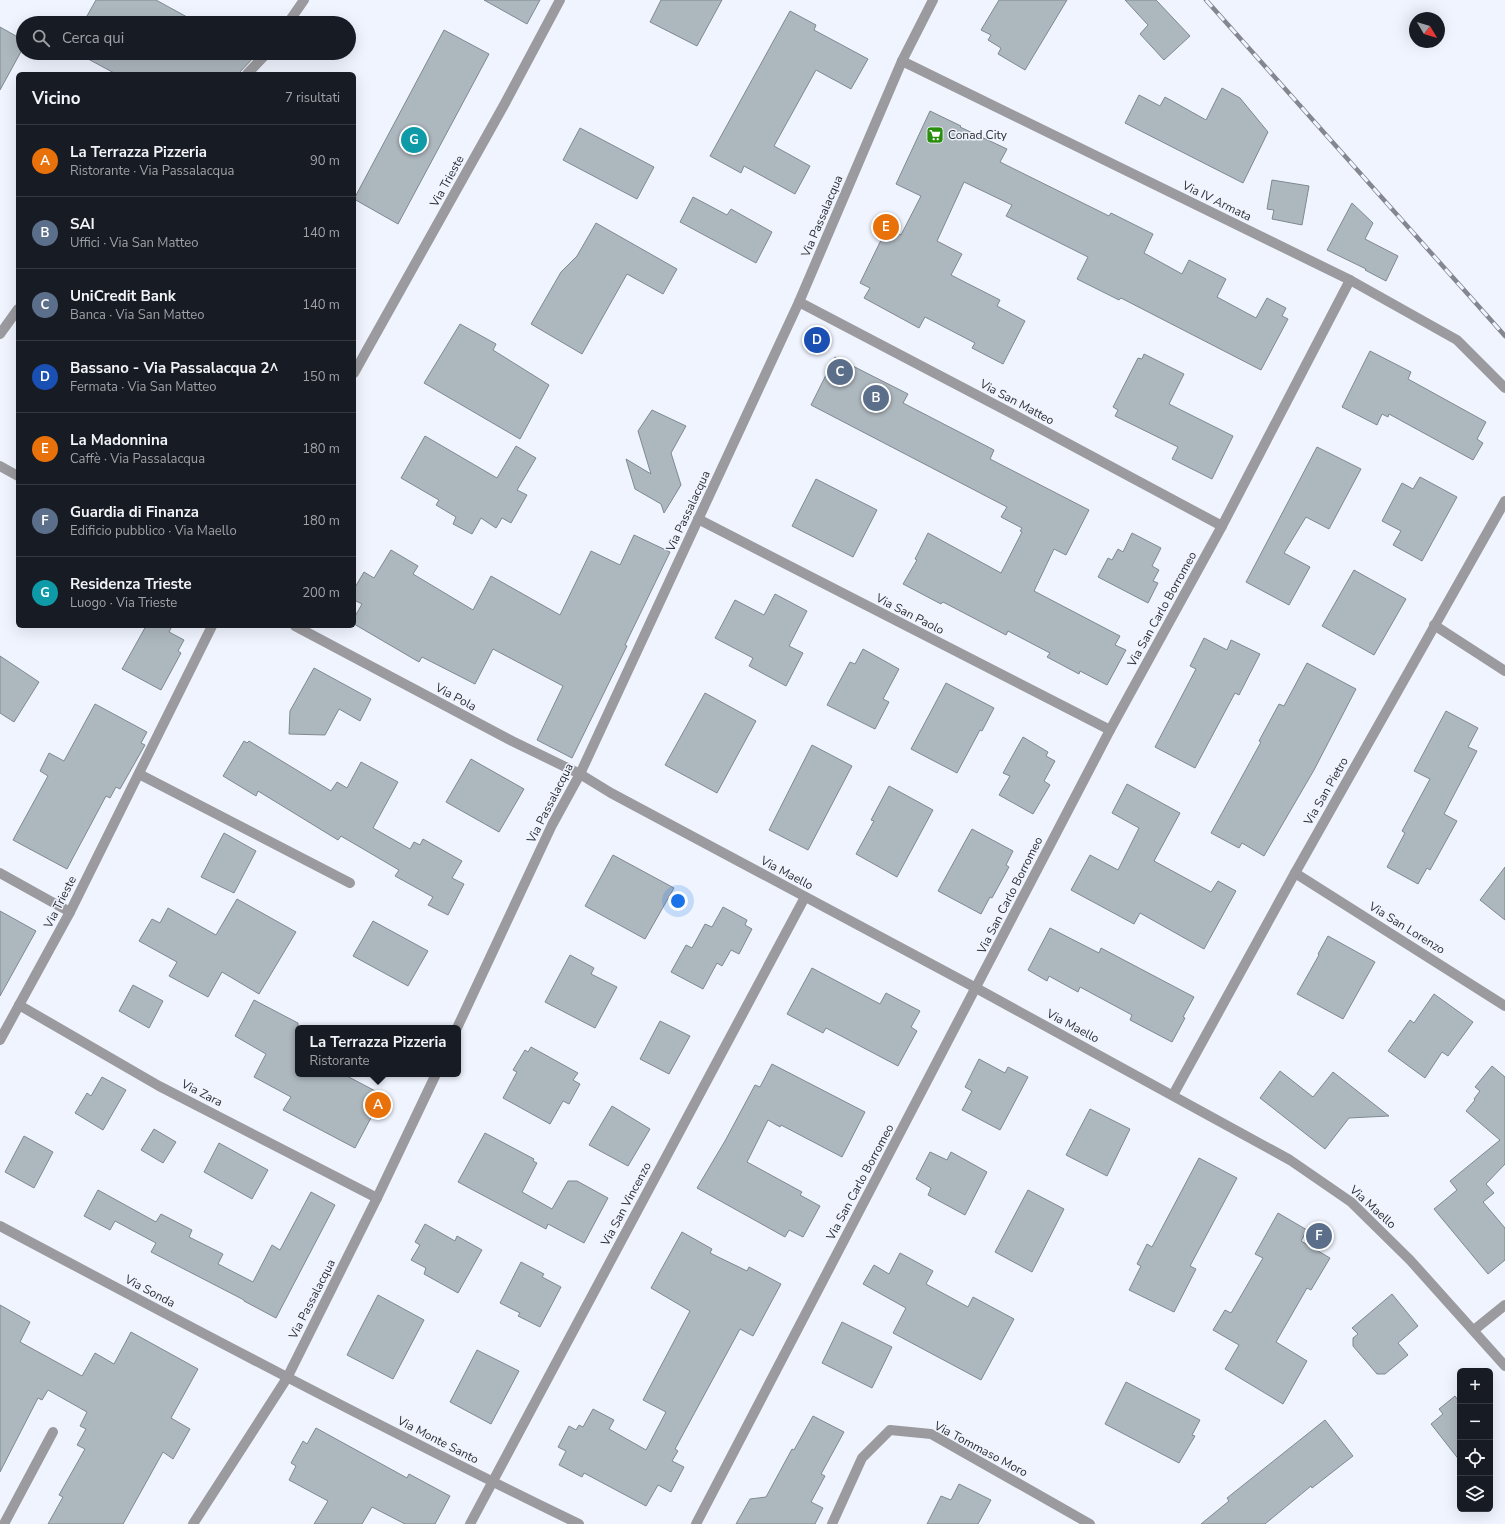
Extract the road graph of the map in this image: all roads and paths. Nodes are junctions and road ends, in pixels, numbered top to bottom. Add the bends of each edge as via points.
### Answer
1 (304, 0) edge
2 (560, 0) edge
3 (928, 2) edge
4 (293, 16) edge
5 (260, 60) edge
6 (902, 61) junction
7 (249, 72) edge
8 (1350, 280) junction
9 (799, 302) junction
10 (16, 312) edge
11 (0, 334) edge
12 (356, 369) edge
13 (1505, 388) edge
14 (0, 466) edge
15 (16, 475) edge
16 (1505, 501) edge
17 (698, 519) junction
18 (1222, 526) junction
19 (1434, 626) junction
20 (211, 628) edge
21 (300, 628) edge
22 (1505, 671) edge
23 (1110, 730) junction
24 (139, 774) junction
25 (580, 774) junction
26 (0, 873) edge
27 (1295, 873) junction
28 (350, 883) dead end
29 (805, 897) junction
30 (70, 912) junction
31 (976, 988) junction
32 (19, 1005) junction
33 (1505, 1006) edge
34 (458, 1025) edge
35 (0, 1040) edge
36 (435, 1077) edge
37 (1173, 1095) junction
38 (377, 1198) junction
39 (0, 1226) edge
40 (1505, 1305) edge
41 (1474, 1330) junction
42 (1505, 1366) edge
43 (287, 1378) junction
44 (54, 1432) dead end
45 (492, 1482) junction
46 (4, 1524) edge
47 (193, 1524) edge
48 (470, 1524) edge
49 (579, 1524) edge
50 (696, 1524) edge
51 (832, 1524) edge
52 (1090, 1524) edge

1 - 4 street
2 - 12 street, Via Trieste
3 - 6 street, Via Passalacqua
5 - 7 street
6 - 8 street, Via IV Armata
6 - 9 street, Via Passalacqua
8 - 13 street, Via IV Armata via 1457,340
8 - 18 street, Via San Carlo Borromeo
9 - 17 street, Via Passalacqua
9 - 18 street, Via San Matteo
10 - 11 street
14 - 15 street
16 - 19 street, Via San Pietro
17 - 23 street, Via San Paolo
17 - 25 street, Via Passalacqua
18 - 23 street, Via San Carlo Borromeo
19 - 22 street
19 - 27 street, Via San Pietro
20 - 24 street, Via Trieste
21 - 25 street, Via Pola via 512,742
23 - 31 street, Via San Carlo Borromeo
24 - 28 street
24 - 30 street, Via Trieste
25 - 29 street, Via Maello
25 - 34 street, Via Passalacqua via 552,825
26 - 30 street
27 - 33 street, Via San Lorenzo
27 - 37 street, Via San Pietro
29 - 31 street, Via Maello
29 - 45 street, Via San Vincenzo
30 - 32 street, Via Trieste
31 - 37 street, Via Maello
31 - 50 street, Via San Carlo Borromeo
32 - 35 street, Via Trieste
32 - 38 street, Via Zara via 159,1086
36 - 38 street, Via Passalacqua
37 - 41 street, Via Maello via 1290,1160 1351,1202 1410,1260
38 - 43 street, Via Passalacqua
39 - 43 street, Via Sonda
40 - 41 street
41 - 42 street, Via Maello
43 - 45 street, Via Monte Santo
43 - 47 street, Via Passalacqua
44 - 46 street
45 - 48 street, Via San Vincenzo
45 - 49 street, Via Monte Santo
51 - 52 street, Via Tommaso Moro via 862,1458 890,1430 931,1434

